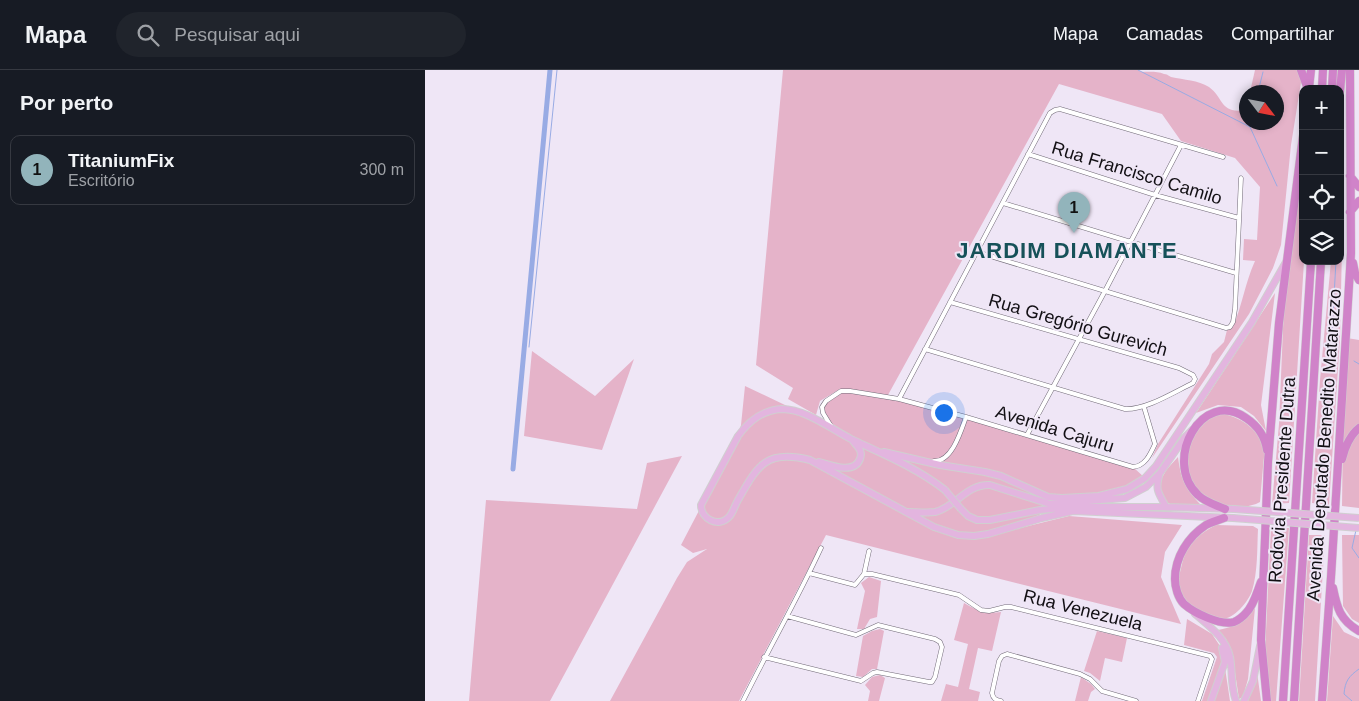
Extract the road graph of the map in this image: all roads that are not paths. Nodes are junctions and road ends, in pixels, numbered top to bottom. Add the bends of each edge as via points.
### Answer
1 (1301, 70) edge
2 (1311, 70) edge
3 (1323, 70) edge
4 (1333, 70) edge
5 (1342, 70) edge
6 (1350, 70) edge
7 (1307, 85) edge
8 (1309, 85) edge
9 (1322, 85) edge
10 (1332, 85) edge
11 (1341, 85) edge
12 (1181, 146) junction
13 (1028, 154) junction
14 (1223, 157) dead end
15 (1299, 166) edge
16 (1350, 176) junction
17 (1241, 178) dead end
18 (1359, 187) edge
19 (1155, 196) junction
20 (1359, 200) edge
21 (1003, 203) junction
22 (1350, 212) junction
23 (1239, 218) junction
24 (1131, 242) junction
25 (977, 252) junction
26 (1351, 253) junction
27 (1286, 262) junction
28 (1311, 265) edge
29 (1323, 265) edge
30 (1236, 273) junction
31 (1359, 280) edge
32 (1105, 291) junction
33 (951, 302) junction
34 (1080, 339) junction
35 (925, 349) junction
36 (1053, 388) junction
37 (899, 399) junction
38 (1144, 407) junction
39 (965, 417) junction
40 (1195, 427) junction
41 (832, 428) junction
42 (1359, 428) edge
43 (1027, 435) junction
44 (851, 438) junction
45 (876, 450) junction
46 (810, 460) junction
47 (920, 460) junction
48 (1268, 462) junction
49 (1160, 474) junction
50 (1337, 476) junction
51 (1166, 507) junction
52 (1225, 509) junction
53 (906, 512) junction
54 (1224, 518) junction
55 (1359, 518) edge
56 (1359, 528) edge
57 (821, 548) dead end
58 (869, 551) dead end
59 (809, 573) junction
60 (864, 574) junction
61 (1263, 574) junction
62 (1331, 577) junction
63 (1184, 604) junction
64 (787, 616) junction
65 (1359, 631) edge
66 (1218, 634) junction
67 (1261, 640) junction
68 (764, 657) junction
69 (744, 701) edge
70 (1001, 701) edge
71 (1136, 701) edge
72 (1198, 701) edge
73 (1211, 701) edge
74 (1236, 701) edge
75 (1244, 701) edge
76 (1267, 701) edge
77 (1283, 701) edge
78 (1294, 701) edge
79 (1322, 701) edge

1 - 7 highway
2 - 8 highway
3 - 9 highway
4 - 10 highway
5 - 11 highway
6 - 16 highway, Avenida Deputado Benedito Matarazzo
12 - 13 street via 1060,109 1050,113
12 - 14 street
12 - 19 street
13 - 19 street, Rua Francisco Camilo
13 - 21 street
15 - 27 highway
16 - 18 highway
16 - 22 highway, Avenida Deputado Benedito Matarazzo
17 - 23 street
19 - 23 street, Rua Francisco Camilo
19 - 24 street
20 - 22 highway
21 - 24 street
21 - 25 street
22 - 26 highway, Avenida Deputado Benedito Matarazzo
23 - 30 street
24 - 30 street
24 - 32 street
25 - 32 street
25 - 33 street
26 - 31 highway
26 - 50 highway, Avenida Deputado Benedito Matarazzo
27 - 47 main road via 1252,322 1156,466 1145,478 1127,489 1099,496 1048,497 1001,476
27 - 48 highway
28 - 77 highway, Rodovia Presidente Dutra
29 - 78 highway, Rodovia Presidente Dutra
30 - 32 street via 1233,322 1226,328
32 - 34 street
33 - 34 street, Rua Gregório Gurevich
33 - 35 street
34 - 36 street
34 - 38 street, Rua Gregório Gurevich via 1193,375 1193,383
35 - 36 street
35 - 37 street
36 - 38 street via 1125,409
36 - 43 street
37 - 39 street, Avenida Cajuru
37 - 41 street, Avenida Cajuru via 841,391 822,407
38 - 43 street, Avenida Cajuru via 1155,444 1146,461 1138,466
39 - 43 street, Avenida Cajuru
39 - 47 street via 947,456 939,461
40 - 48 highway via 1215,413 1228,411 1241,415 1254,423 1262,435
40 - 49 main road
40 - 52 highway via 1187,439 1184,454 1188,482 1209,503
41 - 44 main road
41 - 46 main road via 796,411 781,409 755,417 738,436 701,506 702,513 713,522 729,517 751,478 761,465 772,458 794,456
42 - 50 highway via 1346,445
44 - 45 main road
44 - 46 main road via 860,450 860,461 856,466 845,468
45 - 47 main road
45 - 51 main road, bridge via 935,483 968,516 977,520 1072,507
46 - 53 main road
48 - 61 highway
49 - 51 main road via 1156,485
49 - 53 main road via 1146,487 1125,498 1050,504 984,485 935,512
50 - 62 highway, Avenida Deputado Benedito Matarazzo
51 - 52 main road
52 - 55 main road, bridge
53 - 54 main road via 946,532 974,536 1073,511
54 - 56 main road, bridge
54 - 63 highway via 1207,524 1186,544 1178,559 1175,584
57 - 59 street
58 - 60 street
59 - 60 street via 855,585
59 - 64 street
60 - 72 street, Rua Venezuela via 954,594 981,610 1011,607 1212,657
61 - 63 highway via 1255,600 1234,622 1220,622
61 - 67 highway
62 - 65 highway via 1341,616
62 - 79 highway, Avenida Deputado Benedito Matarazzo
63 - 66 main road
64 - 68 street
64 - 68 street via 856,635 878,625 935,639 942,647 935,677 929,682 877,672 861,681
66 - 73 main road via 1225,662
66 - 74 main road via 1230,657 1231,684
67 - 75 main road via 1253,681
67 - 76 highway
68 - 69 street
70 - 71 street via 996,700 992,693 999,661 1007,654 1080,674 1102,691

